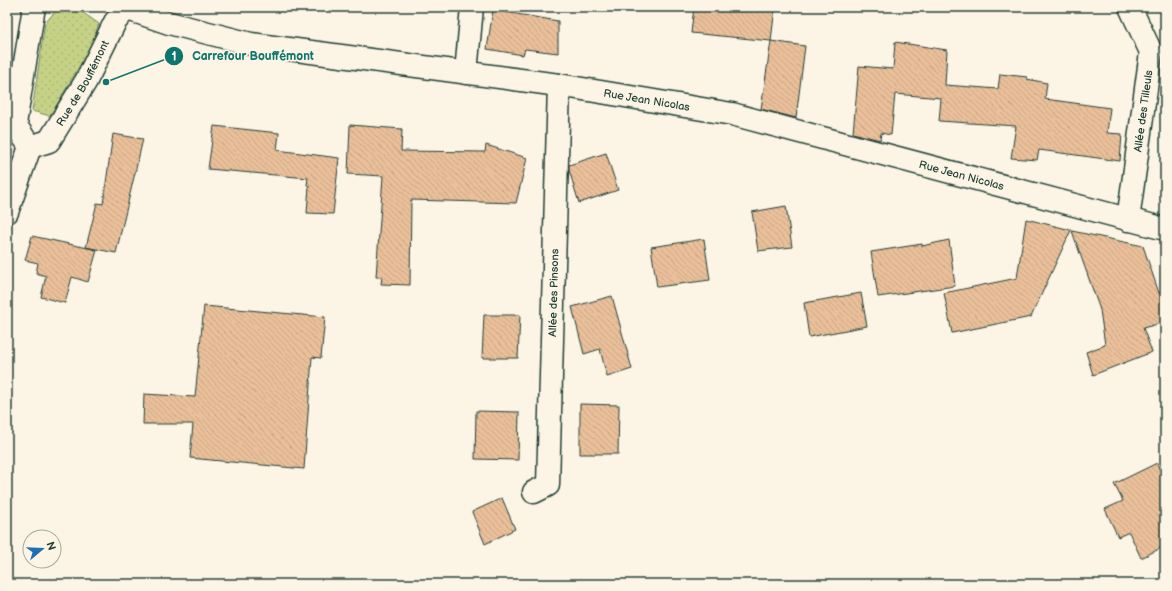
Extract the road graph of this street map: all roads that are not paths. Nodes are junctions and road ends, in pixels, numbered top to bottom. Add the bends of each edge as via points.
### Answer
1 (34, 7) edge
2 (472, 7) edge
3 (1130, 7) edge
4 (124, 8) edge
5 (466, 73) junction
6 (559, 85) junction
7 (30, 147) junction
8 (7, 212) edge
9 (1128, 220) junction
10 (1165, 229) edge
11 (534, 492) dead end

1 - 7 street via 15,124
2 - 5 street
3 - 9 street, Allée des Tilleuls via 1151,52
4 - 5 street, Rue Jean Nicolas via 169,23 251,44
4 - 7 street, Rue de Bouffémont via 86,81 49,141
5 - 6 street, Rue Jean Nicolas
6 - 9 street, Rue Jean Nicolas via 732,114
6 - 11 street, Allée des Pinsons via 548,485
7 - 8 street
9 - 10 street, Rue Jean Nicolas

